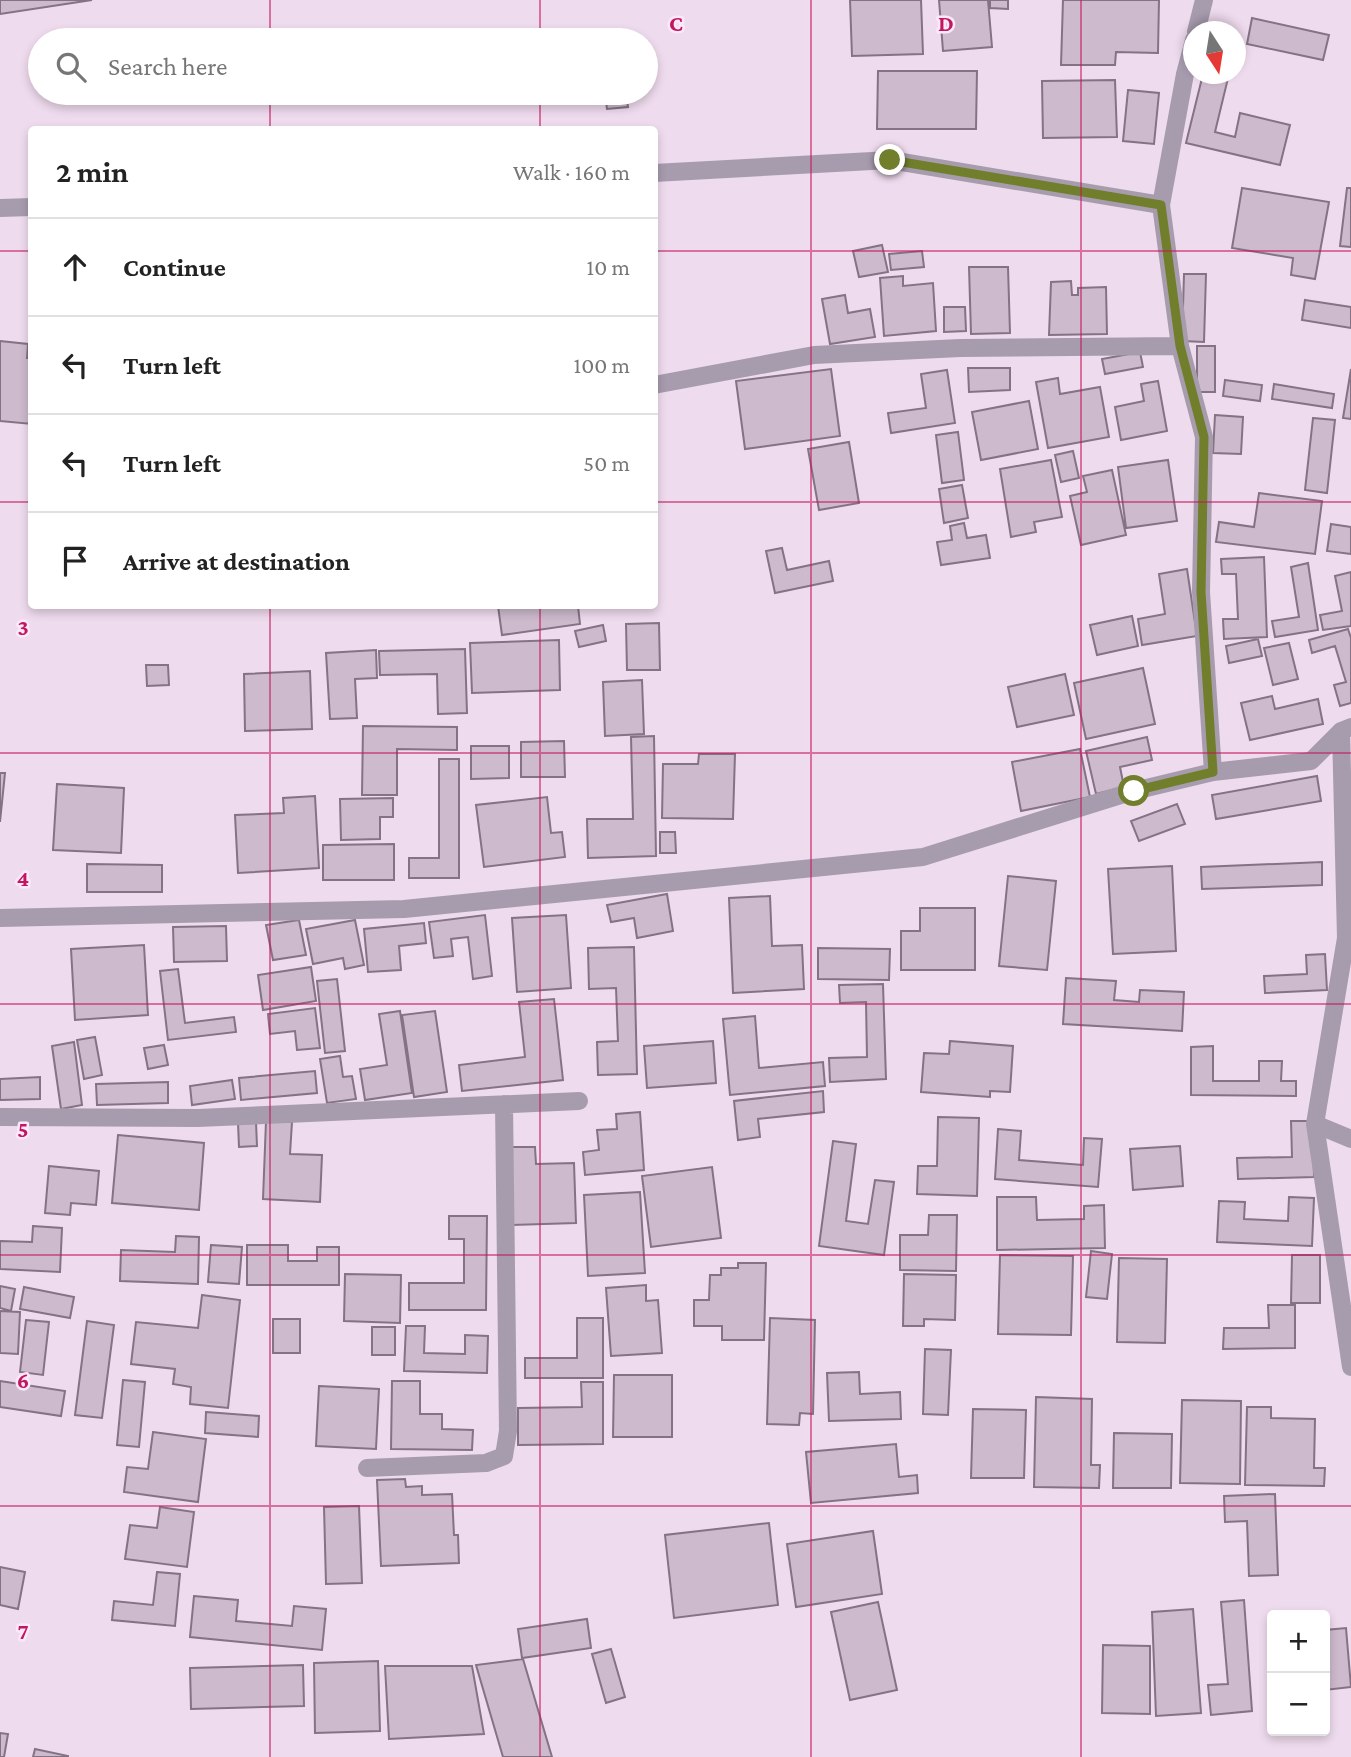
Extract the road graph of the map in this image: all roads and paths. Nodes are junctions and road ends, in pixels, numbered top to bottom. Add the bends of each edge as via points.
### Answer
1 (1204, 0) edge
2 (1199, 21) edge
3 (1183, 84) edge
4 (658, 173) edge
5 (1161, 205) junction
6 (28, 206) edge
7 (0, 208) edge
8 (1180, 346) junction
9 (658, 384) edge
10 (1346, 729) edge
11 (1213, 772) junction
12 (0, 918) edge
13 (579, 1101) dead end
14 (504, 1104) junction
15 (0, 1117) edge
16 (1315, 1124) junction
17 (1351, 1139) edge
18 (1351, 1367) edge
19 (367, 1468) dead end

1 - 2 street
3 - 5 street
4 - 5 street via 890,160
5 - 8 street
6 - 7 street
8 - 9 street via 814,355
8 - 11 street via 1204,437 1201,592
10 - 11 street via 1311,761
10 - 16 street via 1346,939
11 - 12 street via 1134,791 923,858 404,909
13 - 14 street
14 - 15 street via 198,1118
14 - 19 street via 508,1431 504,1456 486,1463
16 - 17 street
16 - 18 street

